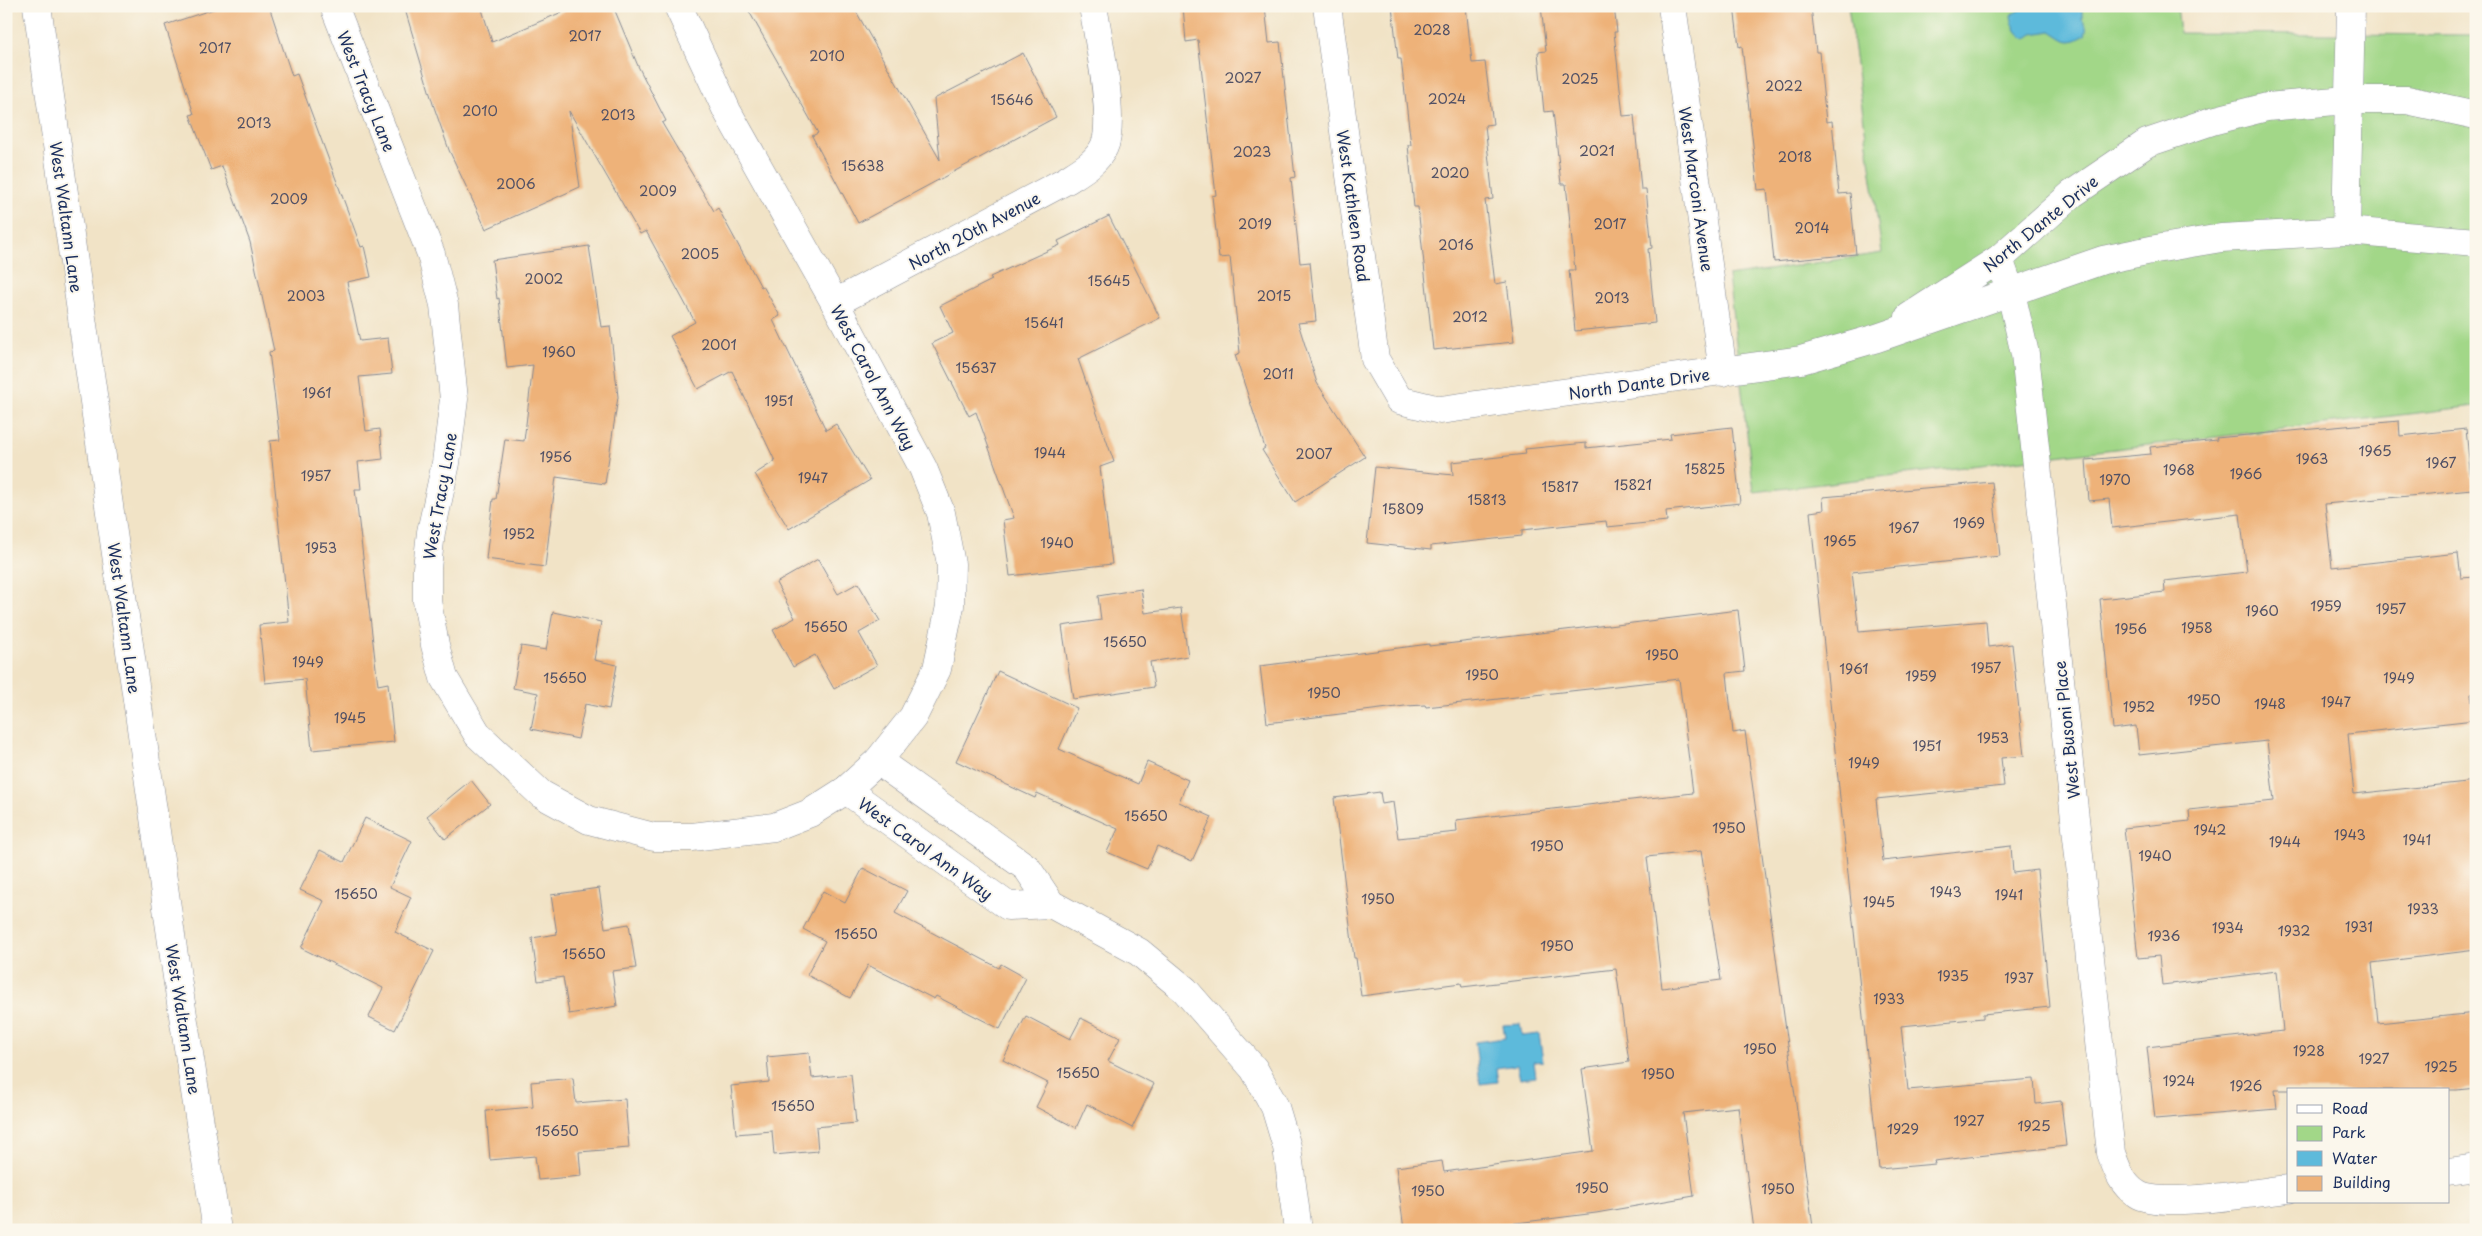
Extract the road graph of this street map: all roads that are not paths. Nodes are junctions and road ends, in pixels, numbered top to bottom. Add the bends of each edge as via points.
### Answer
1 (37, 6) edge
2 (334, 6) edge
3 (678, 6) edge
4 (1093, 6) edge
5 (1327, 6) edge
6 (1672, 6) edge
7 (2351, 6) edge
8 (2347, 100) junction
9 (2476, 115) edge
10 (2346, 231) junction
11 (2476, 242) edge
12 (1999, 259) junction
13 (2011, 293) junction
14 (835, 303) junction
15 (1877, 338) junction
16 (1723, 372) junction
17 (1399, 400) joint
18 (878, 761) junction
19 (846, 790) junction
20 (1051, 904) junction
21 (2476, 1168) edge
22 (2450, 1172) edge
23 (2287, 1189) edge
24 (217, 1230) edge
25 (1298, 1230) edge

1 - 24 street, West Waltann Lane via 175,965
2 - 19 street, West Tracy Lane via 431,254 444,305 454,399 446,463 431,532 427,600 444,678 478,735 541,794 589,820 654,837 714,836 774,827 810,813
3 - 14 street, West Carol Ann Way via 727,111
4 - 14 street, North 20th Avenue via 1108,124 1104,147 1093,163 1067,180
5 - 17 street, West Kathleen Road via 1375,359
6 - 16 street, West Marconi Avenue
7 - 8 street
8 - 9 street, North Dante Drive via 2407,100
8 - 10 street
8 - 12 street, North Dante Drive via 2267,107 2212,120 2147,143 2072,194
10 - 11 street, North Dante Drive
10 - 13 street, North Dante Drive via 2221,238 2156,249 2103,260
12 - 13 street, West Busoni Place
12 - 15 street, North Dante Drive
13 - 15 street, North Dante Drive
13 - 23 street, West Busoni Place via 2025,354 2111,1153 2122,1180 2138,1195 2167,1201
14 - 18 street, West Carol Ann Way via 923,468 941,513 951,564 950,606 937,669 913,717
15 - 16 street, North Dante Drive via 1801,360
16 - 17 street, North Dante Drive via 1440,410
18 - 19 street, West Carol Ann Way
18 - 20 street via 1027,868
19 - 20 street, West Carol Ann Way via 1008,906
20 - 25 street via 1139,952 1185,990 1254,1068 1275,1107 1287,1147
21 - 22 street

